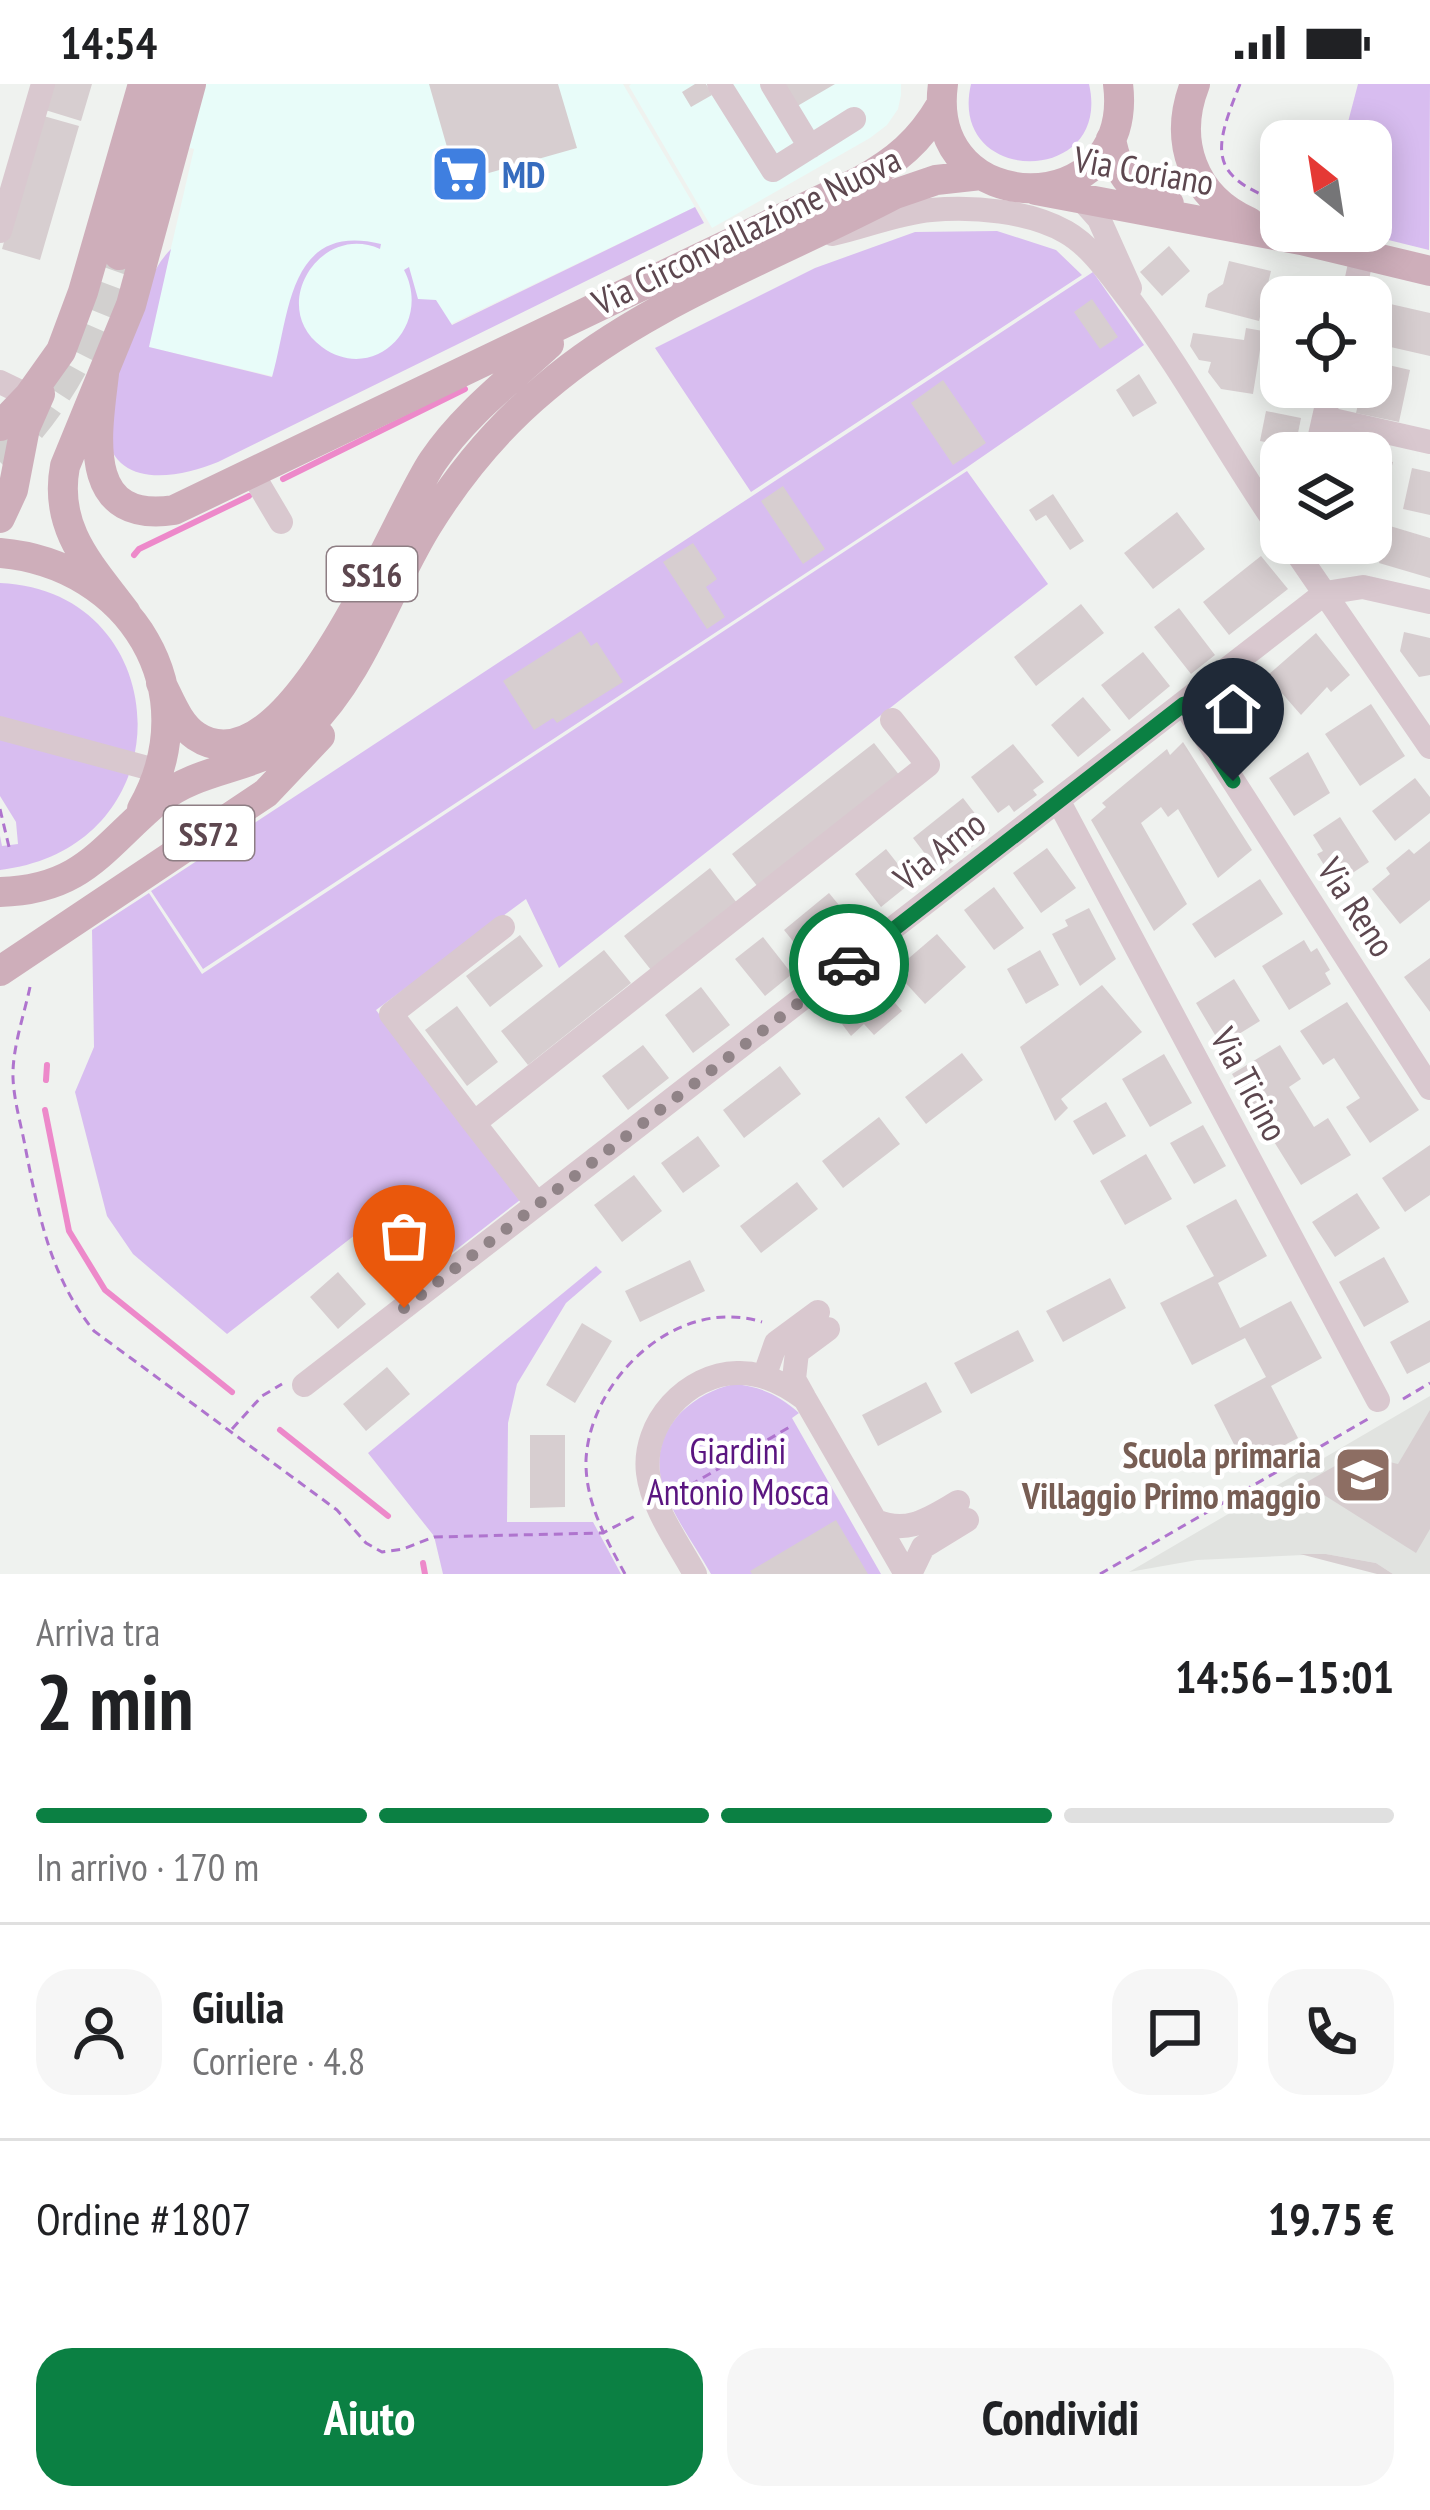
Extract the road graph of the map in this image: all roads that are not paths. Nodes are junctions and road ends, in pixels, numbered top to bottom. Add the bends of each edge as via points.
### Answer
1 (43, 84) edge
2 (143, 84) edge
3 (169, 84) edge
4 (191, 84) edge
5 (718, 84) edge
6 (772, 84) edge
7 (1195, 84) edge
8 (1127, 92) edge
9 (942, 94) edge
10 (854, 119) dead end
11 (1111, 140) junction
12 (810, 146) junction
13 (981, 175) junction
14 (1036, 190) junction
15 (1083, 201) junction
16 (1260, 226) edge
17 (1238, 227) junction
18 (0, 231) edge
19 (1260, 232) edge
20 (812, 238) junction
21 (1350, 252) edge
22 (119, 255) tunnel mouth
23 (1363, 255) junction
24 (1430, 271) edge
25 (1358, 276) edge
26 (576, 320) junction
27 (1149, 326) junction
28 (61, 351) junction
29 (104, 374) junction
30 (0, 382) edge
31 (29, 396) junction
32 (1326, 408) edge
33 (1324, 418) junction
34 (0, 426) edge
35 (1321, 432) edge
36 (1430, 442) edge
37 (252, 473) junction
38 (1260, 495) edge
39 (0, 518) edge
40 (280, 522) dead end
41 (0, 553) edge
42 (1305, 564) edge
43 (1313, 564) edge
44 (1325, 593) junction
45 (1430, 602) edge
46 (126, 613) junction
47 (366, 646) junction
48 (161, 682) junction
49 (1184, 704) junction
50 (892, 721) dead end
51 (0, 728) edge
52 (1430, 747) edge
53 (159, 771) junction
54 (1059, 802) junction
55 (125, 833) junction
56 (54, 883) junction
57 (0, 892) edge
58 (0, 918) edge
59 (503, 927) dead end
60 (0, 971) edge
61 (1430, 1088) edge
62 (474, 1123) junction
63 (537, 1204) junction
64 (764, 1377) junction
65 (304, 1385) road end
66 (1387, 1404) road end
67 (803, 1409) junction
68 (876, 1521) junction
69 (695, 1574) edge
70 (908, 1574) edge

1 - 18 street
2 - 28 main road
3 - 22 main road
4 - 29 main road
5 - 12 street via 773,170
6 - 12 street
7 - 16 main road, Via Coriano via 1185,145 1199,182 1217,203
8 - 11 main road
9 - 13 main road, Via Circonvallazione Nuova / SS16 via 949,137
9 - 26 main road, Via Circonvallazione Nuova / SS16 via 924,133 893,163
10 - 12 street
11 - 14 main road via 1072,180
11 - 17 main road, Via Coriano via 1126,182
13 - 14 main road, Via Circonvallazione Nuova / SS16
13 - 20 main road, Via Circonvallazione Nuova / SS16 via 895,194
14 - 15 main road, Via Coriano
15 - 17 main road, Via Coriano
15 - 27 street
17 - 19 main road, Via Coriano
20 - 27 street via 928,210 1042,221 1089,252
20 - 47 main road, Via Circonvallazione Nuova / SS16 via 590,350 527,403 476,456 427,527
21 - 23 main road, Via Coriano
23 - 24 main road, Via Coriano
23 - 25 street
26 - 37 main road, Via Circonvallazione Nuova
26 - 48 main road, Via Circonvallazione Nuova / SS16 via 432,461 354,607 276,722 250,739 210,743 186,728
27 - 38 street
28 - 31 main road
28 - 39 main road via 25,428
29 - 37 main road, Via Circonvallazione Nuova via 95,455 105,485 127,504 175,511
29 - 46 main road via 65,466 61,509
30 - 31 street
31 - 34 main road
32 - 33 street
33 - 35 street
33 - 36 street
37 - 40 street
41 - 46 main road, Via Circonvallazione Nuova / SS16 via 68,569
42 - 44 street
43 - 44 street
44 - 45 street via 1363,587
44 - 49 street, Via Arno
44 - 52 street
46 - 48 main road, Via Circonvallazione Nuova / SS16
47 - 55 main road, Via Circonvallazione Nuova / SS16 via 328,706 290,744 180,785
47 - 60 main road, SS72 via 326,729 266,794
48 - 53 main road, Via Circonvallazione Nuova / SS16
49 - 54 street, Via Arno
49 - 61 street, Via Reno
50 - 62 street, Via Arno via 928,765
51 - 53 street
53 - 55 main road, Via Circonvallazione Nuova / SS16
54 - 63 street, Via Arno
54 - 66 street, Via Ticino
55 - 56 main road, Via Circonvallazione Nuova / SS16
56 - 57 main road, Via Circonvallazione Nuova / SS16
56 - 58 main road
59 - 62 street via 391,1014
62 - 63 street
63 - 65 street, Via Arno
64 - 67 street
64 - 67 street via 776,1343 823,1321 797,1352
64 - 69 street via 718,1375 664,1410 648,1475
67 - 68 street
68 - 70 street
68 - 70 street via 911,1526 963,1511 923,1547

